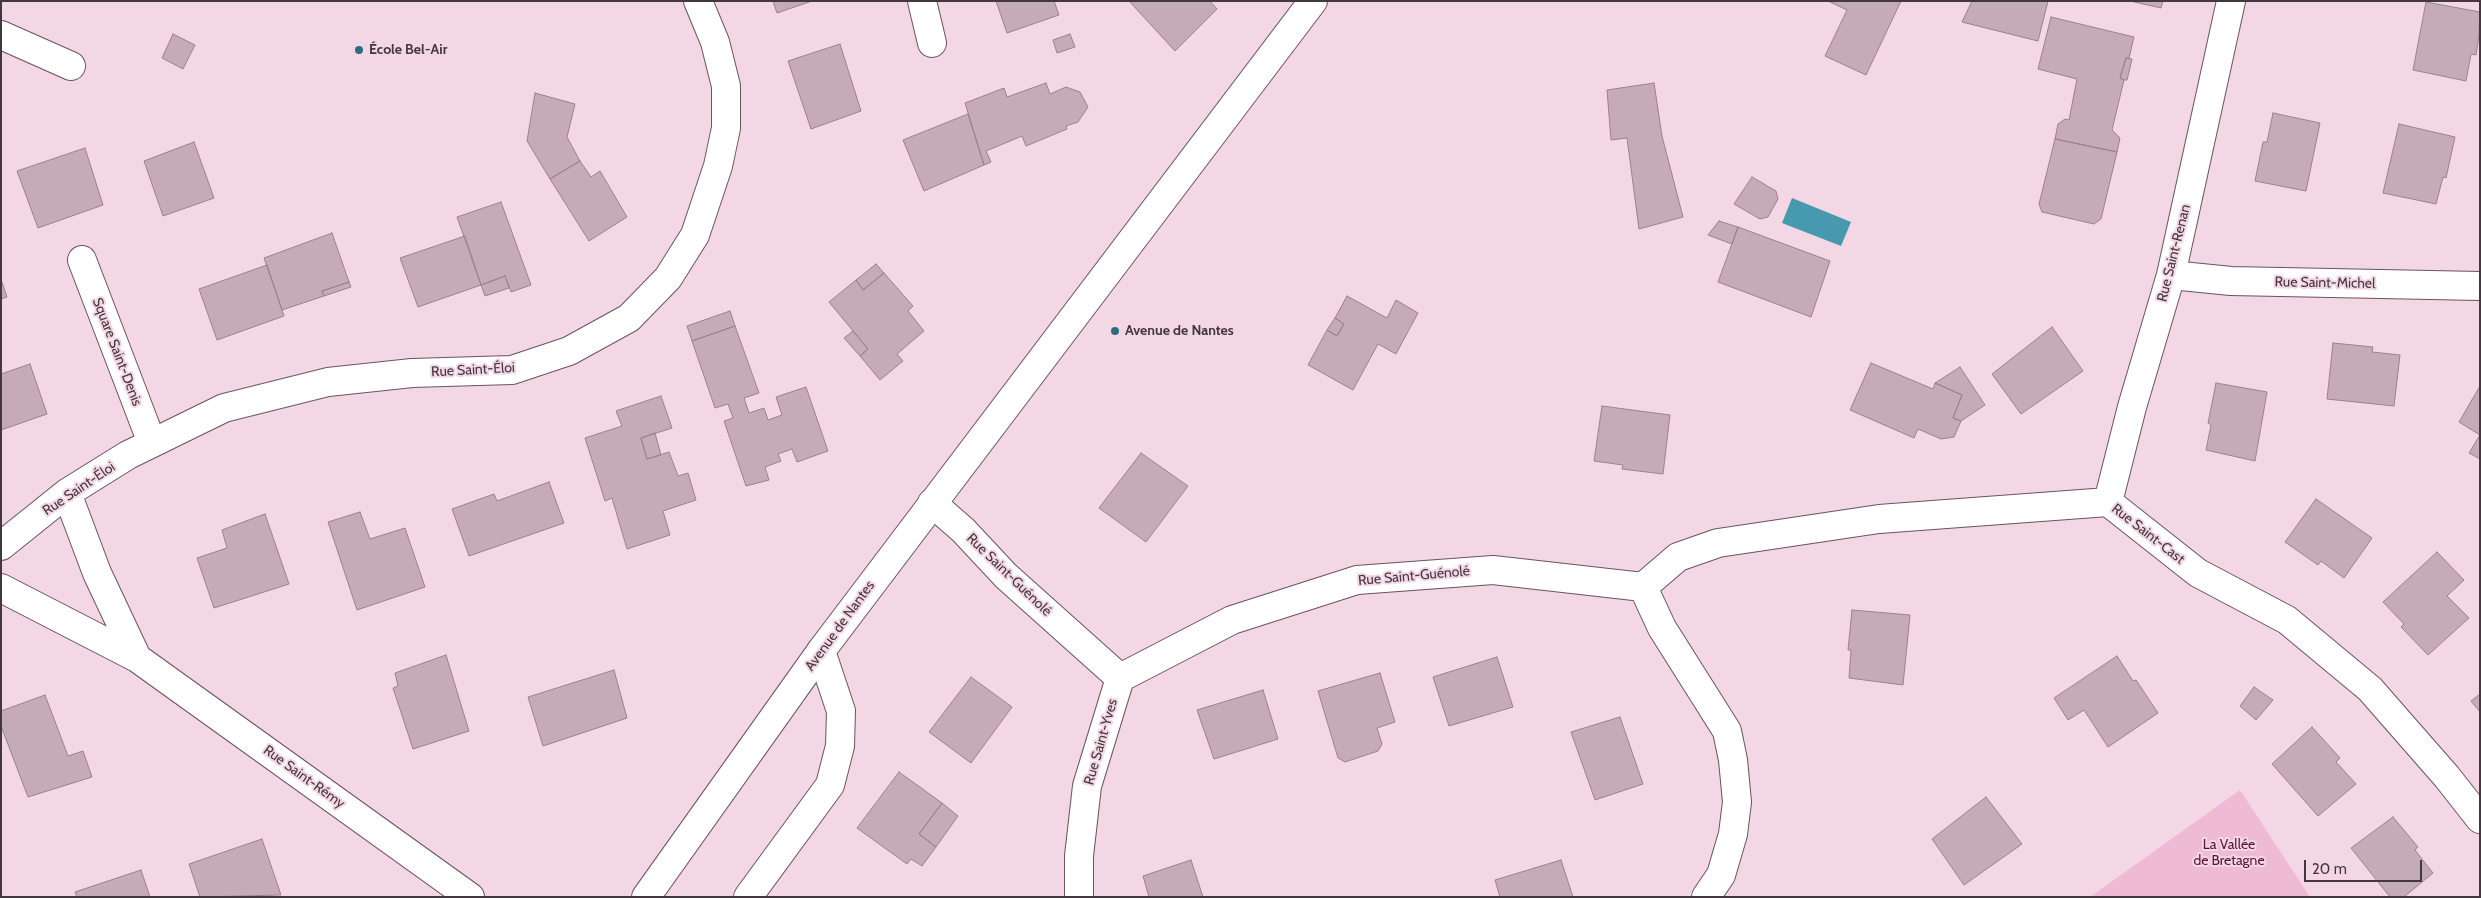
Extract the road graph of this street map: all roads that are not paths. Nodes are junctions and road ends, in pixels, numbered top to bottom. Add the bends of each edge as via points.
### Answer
1 (698, 1) edge
2 (922, 1) edge
3 (1313, 1) edge
4 (2232, 1) edge
5 (1, 35) edge
6 (932, 43) dead end
7 (71, 66) dead end
8 (82, 260) dead end
9 (2171, 275) junction
10 (2480, 286) edge
11 (152, 443) junction
12 (67, 494) junction
13 (2108, 502) junction
14 (932, 503) junction
15 (1, 546) edge
16 (1643, 587) junction
17 (1, 588) edge
18 (821, 651) junction
19 (137, 658) junction
20 (1120, 678) junction
21 (2480, 820) edge
22 (454, 893) edge
23 (646, 897) edge
24 (748, 897) edge
25 (1079, 897) edge
26 (1706, 897) edge

1 - 11 street, Rue Saint-Éloi via 715,42 726,86 726,128 718,166 695,236 668,278 629,318 568,351 512,370 412,373 328,382 224,408
2 - 6 street
3 - 14 street, Avenue de Nantes
4 - 9 street, Rue Saint-Renan
5 - 7 street
8 - 11 street, Square Saint-Denis
9 - 10 street, Rue Saint-Michel via 2231,281
9 - 13 street, Rue Saint-Renan
11 - 12 street, Rue Saint-Éloi
12 - 15 street, Rue Saint-Éloi
12 - 19 street, Rue Saint-Rémy via 97,573
13 - 16 street, Rue Saint-Cast via 1879,519 1718,542 1678,557
13 - 21 street, Rue Saint-Cast via 2198,573 2287,620 2370,689 2447,776
14 - 18 street, Avenue de Nantes
14 - 20 street, Rue Saint-Guénolé via 963,530 1006,576
16 - 20 street, Rue Saint-Guénolé via 1493,570 1357,580 1232,620
16 - 26 street via 1662,628 1727,731 1733,760 1737,802 1733,834 1721,875
17 - 19 street, Rue Saint-Rémy
18 - 23 street, Avenue de Nantes
18 - 24 street via 841,711 840,746 830,785
19 - 22 street, Rue Saint-Rémy
20 - 25 street, Rue Saint-Yves via 1087,786

